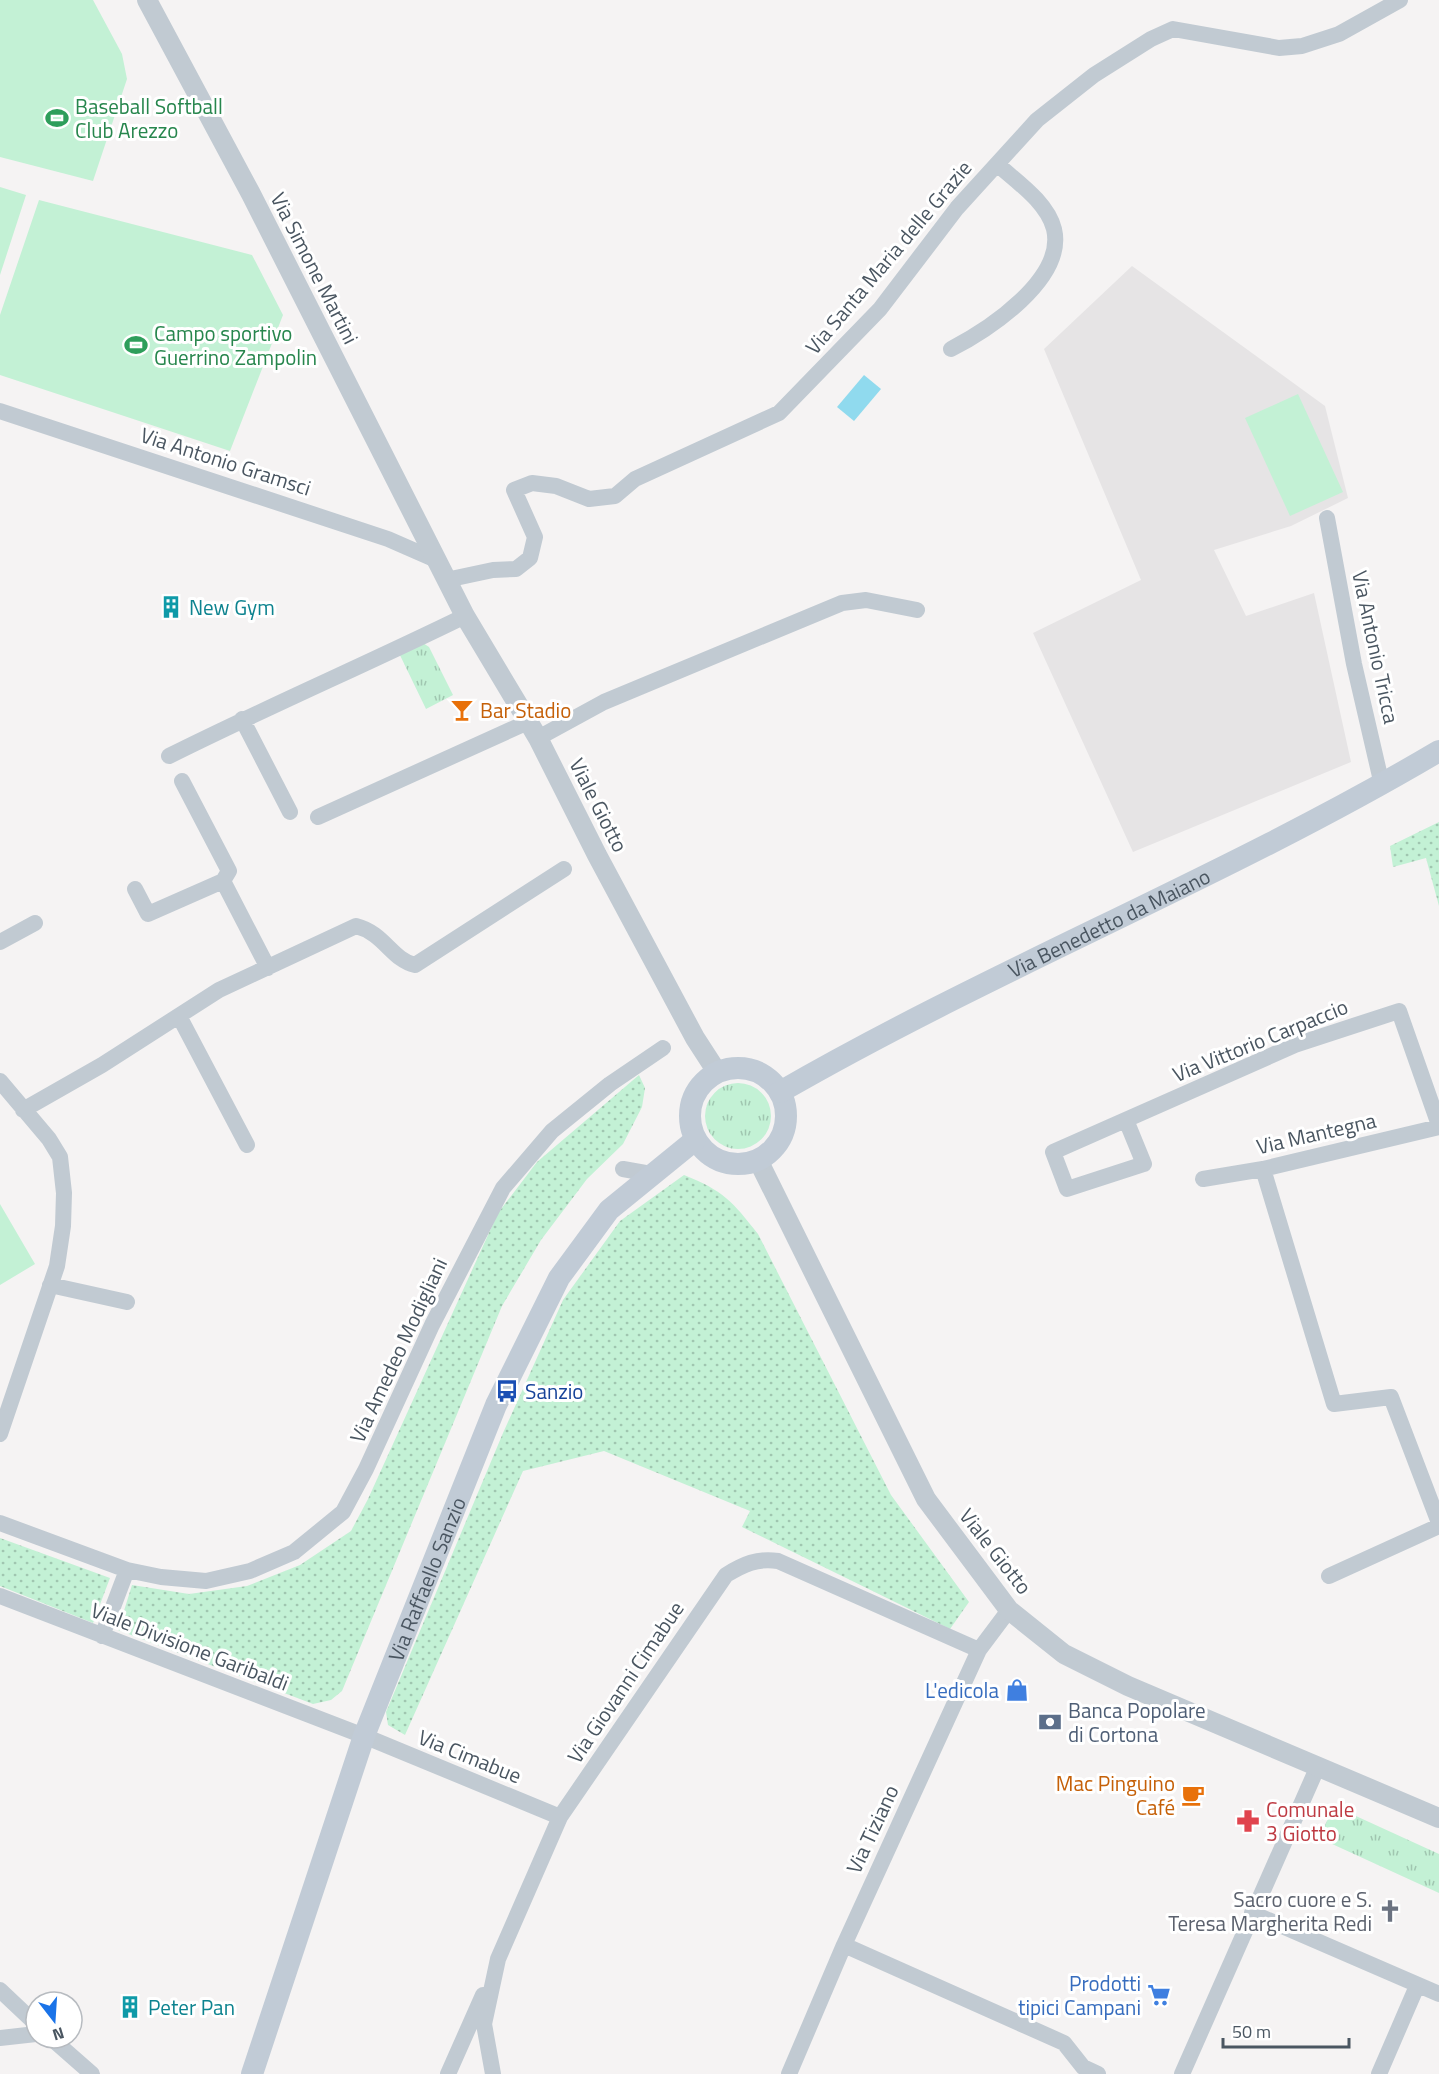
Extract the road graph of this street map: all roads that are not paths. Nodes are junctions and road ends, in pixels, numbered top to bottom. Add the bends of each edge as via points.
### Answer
1 (147, 0) edge
2 (1400, 0) edge
3 (997, 164) junction
4 (951, 349) dead end
5 (0, 411) edge
6 (1327, 519) dead end
7 (436, 560) junction
8 (446, 580) junction
9 (917, 610) dead end
10 (465, 616) junction
11 (242, 719) junction
12 (533, 730) junction
13 (1439, 751) edge
14 (169, 756) dead end
15 (182, 781) dead end
16 (1382, 785) junction
17 (290, 812) dead end
18 (318, 818) dead end
19 (564, 869) dead end
20 (223, 880) junction
21 (135, 890) dead end
22 (35, 923) dead end
23 (0, 942) edge
24 (268, 968) junction
25 (180, 1016) junction
26 (663, 1048) dead end
27 (717, 1072) junction
28 (0, 1081) edge
29 (780, 1092) junction
30 (23, 1110) junction
31 (1126, 1120) junction
32 (1439, 1126) edge
33 (695, 1140) junction
34 (247, 1145) dead end
35 (758, 1160) junction
36 (623, 1169) dead end
37 (1263, 1169) junction
38 (651, 1174) junction
39 (1203, 1179) dead end
40 (50, 1285) junction
41 (127, 1302) dead end
42 (0, 1434) edge
43 (0, 1523) edge
44 (1439, 1524) edge
45 (127, 1570) junction
46 (1329, 1576) dead end
47 (0, 1596) edge
48 (1009, 1610) junction
49 (102, 1636) junction
50 (979, 1650) junction
51 (364, 1737) junction
52 (1318, 1766) junction
53 (560, 1817) junction
54 (1439, 1818) edge
55 (1252, 1912) junction
56 (844, 1945) junction
57 (498, 1959) junction
58 (1417, 1986) junction
59 (0, 1990) edge
60 (1439, 1994) edge
61 (24, 2013) edge
62 (24, 2035) edge
63 (0, 2038) edge
64 (65, 2050) edge
65 (1086, 2072) edge
66 (92, 2074) edge
67 (252, 2074) edge
68 (448, 2074) edge
69 (493, 2074) edge
70 (789, 2074) edge
71 (1182, 2074) edge
72 (1379, 2074) edge

1 - 7 street, Via Simone Martini
2 - 3 street, Via Santa Maria delle Grazie via 1339,34 1302,46 1279,48 1173,29 1094,75 1036,120
3 - 4 street via 1041,204 1054,229 1052,258 1034,287 1004,316
3 - 8 street, Via Santa Maria delle Grazie via 957,208 880,309 779,413 635,479 615,496 589,499 556,486 532,483 514,490 535,537 530,558 516,569
5 - 7 street, Via Antonio Gramsci via 367,532
6 - 16 street, Via Antonio Tricca
7 - 8 street, Viale Giotto
8 - 10 street, Viale Giotto
9 - 12 street via 866,600 842,603
10 - 11 street via 358,669
10 - 12 street, Viale Giotto
11 - 14 street
11 - 17 street
12 - 18 street
12 - 27 street, Viale Giotto via 695,1038
13 - 16 main road, Via Benedetto da Maiano
15 - 20 street via 229,872
16 - 29 main road, Via Benedetto da Maiano via 1290,834 1001,973
19 - 24 street via 415,965 406,963 371,930 356,926
20 - 21 street via 148,914
20 - 24 street
22 - 23 street
24 - 25 street via 219,990
25 - 30 street
25 - 34 street
26 - 45 street, Via Amedeo Modigliani via 552,1131 502,1188 343,1512 294,1552 250,1571 206,1581
27 - 29 main road via 745,1068 765,1076
27 - 33 main road via 694,1094 690,1125
28 - 30 street
29 - 35 main road via 785,1105 783,1133 777,1145
30 - 40 street via 60,1157 63,1226
31 - 31 street, Via Vittorio Carpaccio via 1053,1152 1067,1189 1144,1164
31 - 32 street, Via Vittorio Carpaccio via 1295,1045 1399,1011
32 - 37 street, Via Mantegna
33 - 35 main road via 716,1160 730,1164
33 - 38 main road, Via Raffaello Sanzio
35 - 48 street, Viale Giotto via 926,1499
36 - 38 street
37 - 39 street, Via Mantegna
37 - 44 street via 1334,1404 1392,1397
38 - 51 main road, Via Raffaello Sanzio via 609,1210 559,1278 496,1405
40 - 41 street
40 - 42 street
43 - 45 street, Via Amedeo Modigliani
44 - 46 street
45 - 49 street
47 - 49 street, Viale Divisione Garibaldi
48 - 50 street, Via Tiziano
48 - 52 street, Viale Giotto via 1064,1654 1128,1686
49 - 51 street, Viale Divisione Garibaldi
50 - 53 street, Via Giovanni Cimabue via 778,1561 762,1558 744,1564 726,1575
50 - 56 street, Via Tiziano
51 - 53 street, Via Cimabue
51 - 67 main road, Via Raffaello Sanzio
52 - 54 street, Viale Giotto
52 - 55 street
53 - 57 street, Via Giovanni Cimabue
55 - 58 street
55 - 71 street
56 - 65 street via 1064,2043
56 - 70 street, Via Tiziano
57 - 68 street
57 - 69 street, Via Giovanni Cimabue via 484,2024
58 - 60 street
58 - 72 street
59 - 61 street
62 - 63 street
64 - 66 street

